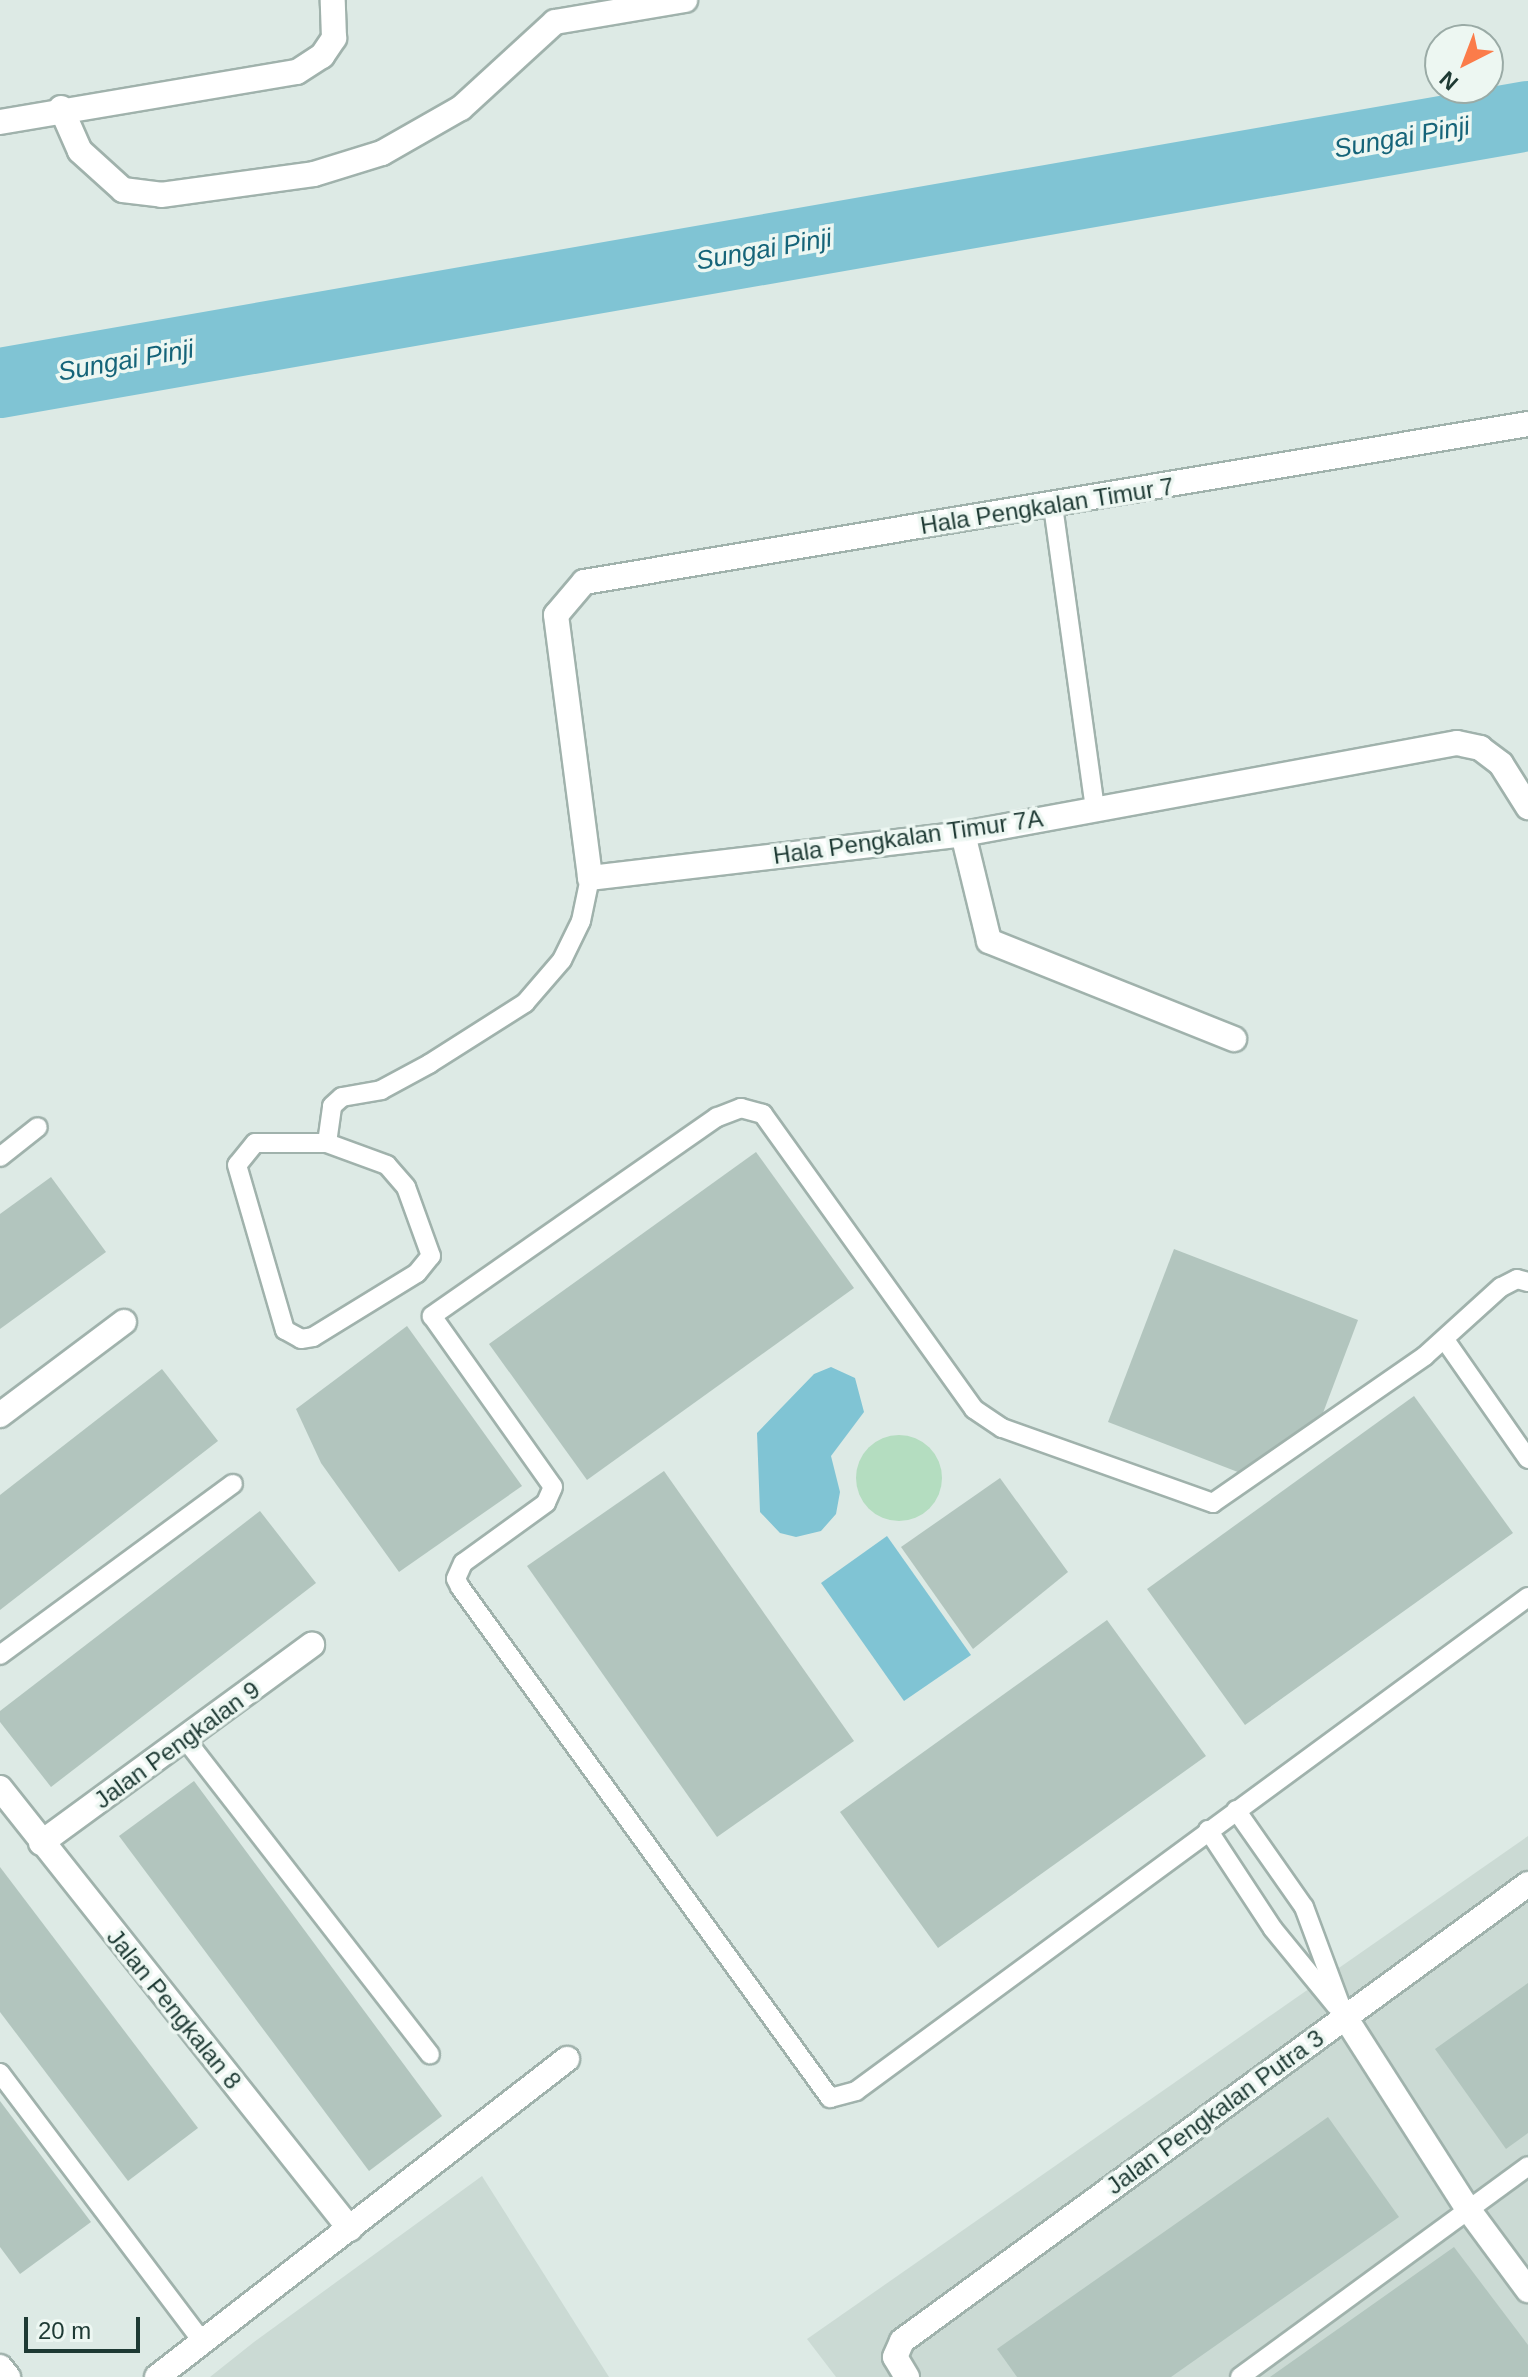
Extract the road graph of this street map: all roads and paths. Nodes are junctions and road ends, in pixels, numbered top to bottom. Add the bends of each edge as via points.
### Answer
1 (333, 0) edge
2 (685, 0) edge
3 (61, 108) junction
4 (0, 122) edge
5 (1528, 424) edge
6 (1053, 506) junction
7 (1528, 807) edge
8 (1095, 808) junction
9 (963, 834) junction
10 (590, 878) junction
11 (1234, 1039) dead end
12 (38, 1127) dead end
13 (327, 1143) junction
14 (0, 1157) edge
15 (1528, 1282) edge
16 (124, 1322) dead end
17 (1445, 1340) junction
18 (0, 1415) edge
19 (1528, 1459) edge
20 (233, 1484) dead end
21 (1528, 1597) edge
22 (312, 1645) dead end
23 (0, 1655) edge
24 (186, 1740) junction
25 (0, 1788) edge
26 (1236, 1810) junction
27 (1208, 1830) junction
28 (41, 1843) junction
29 (1528, 1884) edge
30 (1345, 2017) junction
31 (430, 2055) dead end
32 (567, 2059) dead end
33 (0, 2073) edge
34 (1528, 2166) edge
35 (1468, 2209) junction
36 (350, 2229) junction
37 (1528, 2290) edge
38 (203, 2342) junction
39 (0, 2367) edge
40 (8, 2377) edge
41 (157, 2377) edge
42 (907, 2377) edge
43 (1240, 2377) edge

1 - 3 street via 334,38 322,56 297,72
2 - 3 street via 555,22 461,108 382,153 314,174 161,195 123,190 80,151
3 - 4 street
5 - 6 street, Hala Pengkalan Timur 7
6 - 8 lane
6 - 10 street, Hala Pengkalan Timur 7 via 584,582 569,594 556,615
7 - 8 street, Hala Pengkalan Timur 7A via 1501,764 1480,748 1457,743
8 - 9 street, Hala Pengkalan Timur 7A
9 - 10 street, Hala Pengkalan Timur 7A
9 - 11 street via 989,941
10 - 13 lane via 581,921 562,960 525,1003 381,1090 336,1101
12 - 14 lane
13 - 13 lane via 387,1165 406,1187 431,1256 417,1273 313,1337 301,1339 285,1330 237,1165 255,1143
15 - 17 lane via 1517,1279 1501,1287
16 - 18 street
17 - 19 lane
17 - 27 lane via 1213,1503 1002,1428 974,1409 763,1114 741,1108 705,1125 432,1316 553,1487 546,1503 463,1563 456,1579 460,1587 830,2098 856,2091
20 - 23 lane
21 - 26 lane
22 - 24 street, Jalan Pengkalan 9
24 - 28 street, Jalan Pengkalan 9
24 - 31 lane
25 - 28 street, Jalan Pengkalan 8
26 - 27 lane
26 - 30 lane via 1304,1907
27 - 30 lane via 1273,1929
28 - 36 street, Jalan Pengkalan 8
29 - 30 street, Jalan Pengkalan Putra 3
30 - 35 street
30 - 42 street, Jalan Pengkalan Putra 3 via 902,2341 895,2357
32 - 36 street
33 - 38 lane
34 - 35 lane
35 - 37 street
35 - 43 lane
36 - 38 street
38 - 41 street
39 - 40 street

